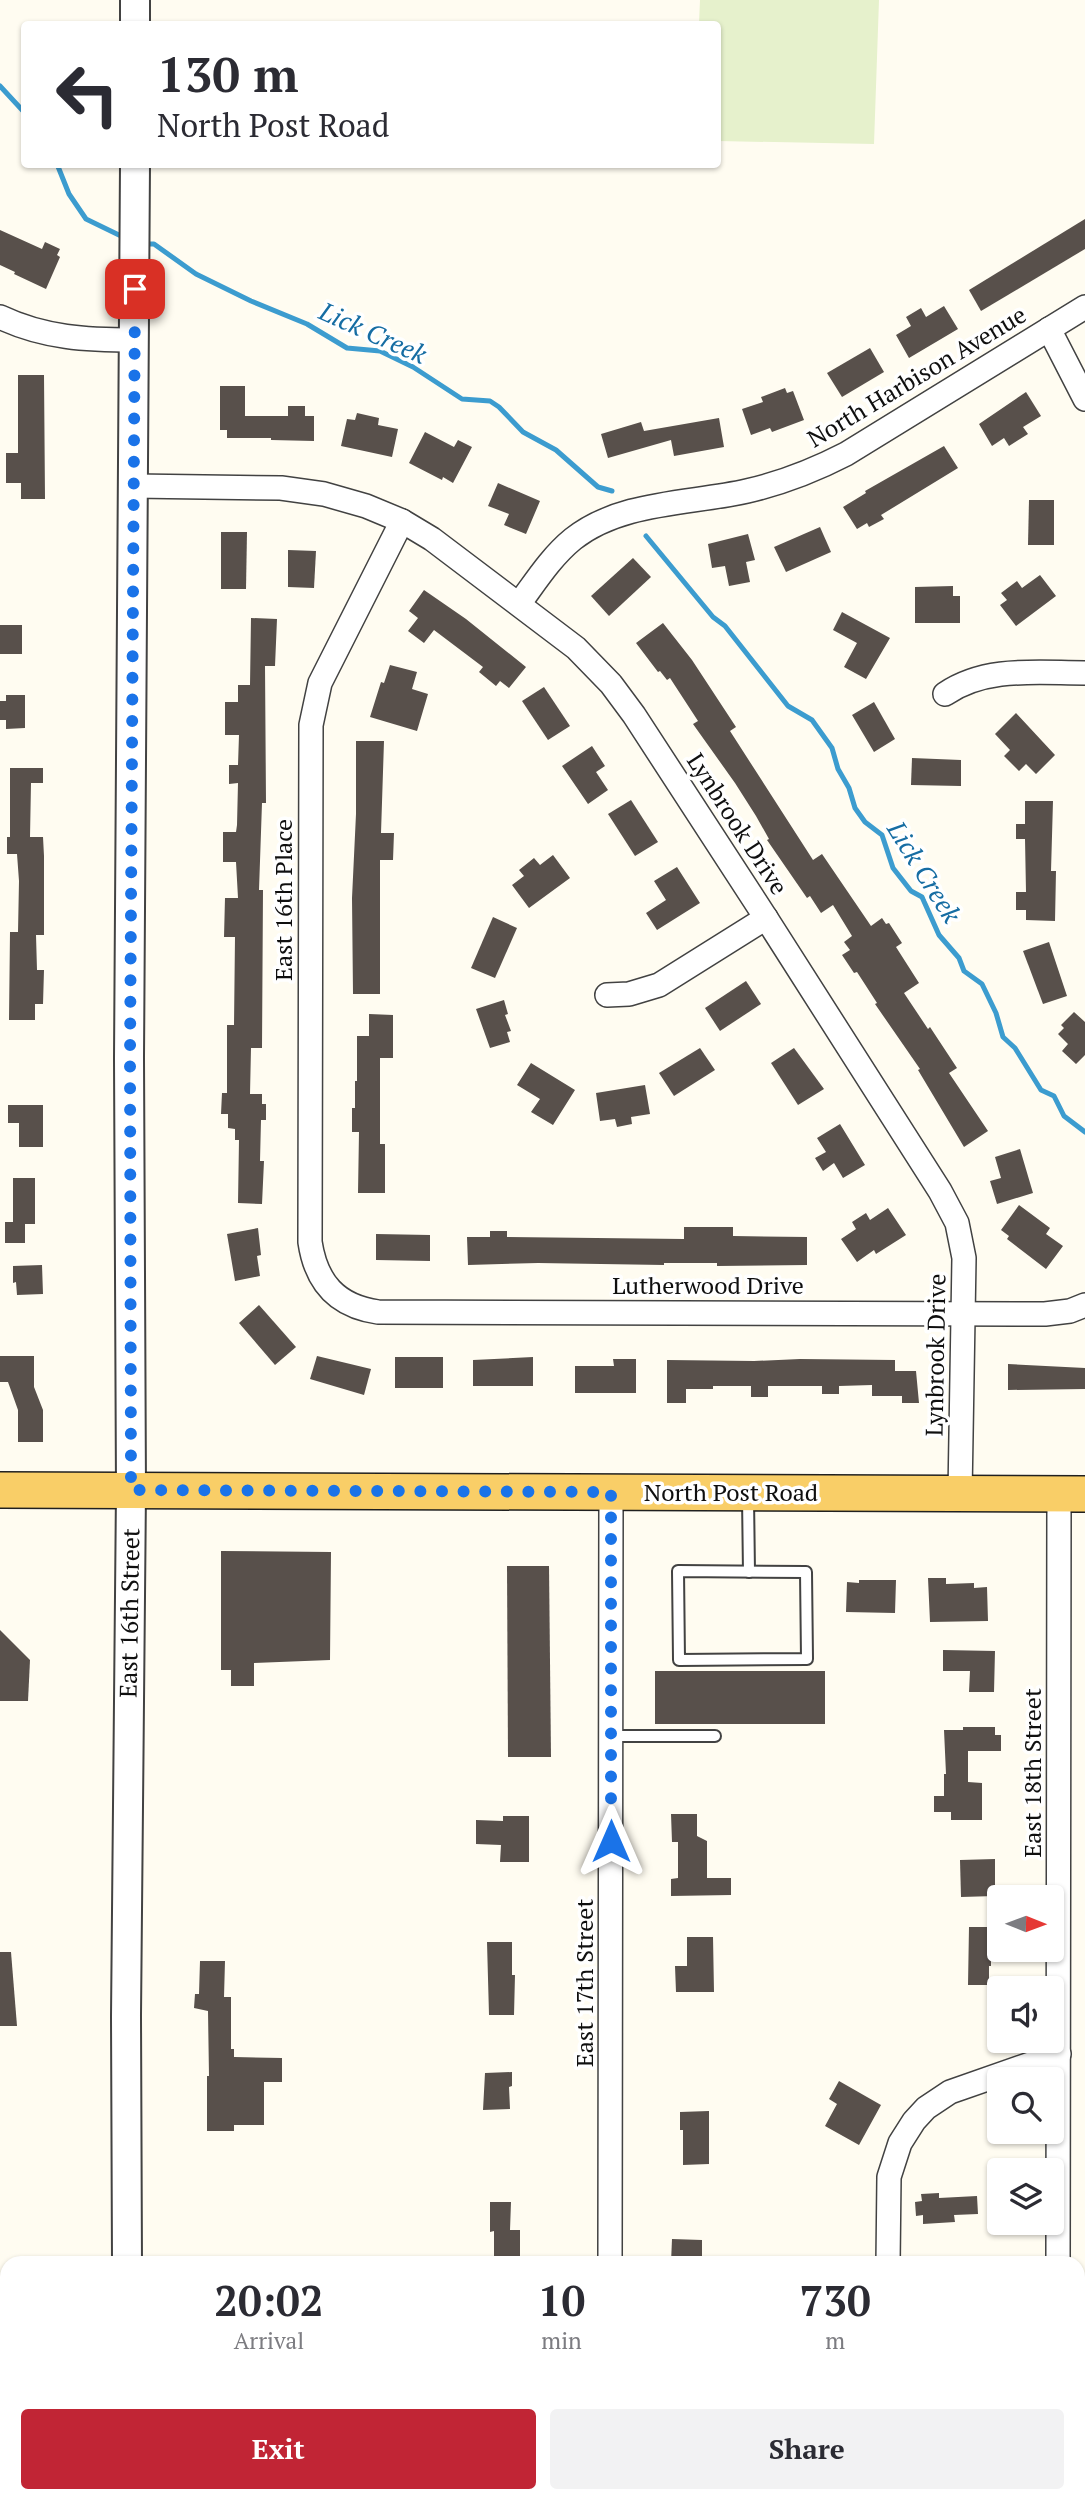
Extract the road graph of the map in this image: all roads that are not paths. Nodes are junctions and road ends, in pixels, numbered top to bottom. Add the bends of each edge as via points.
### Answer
1 (135, 0) edge
2 (135, 21) edge
3 (135, 168) edge
4 (1085, 307) edge
5 (0, 317) edge
6 (1049, 329) junction
7 (135, 340) junction
8 (1085, 399) edge
9 (134, 486) junction
10 (401, 521) junction
11 (519, 604) junction
12 (1085, 673) edge
13 (945, 694) dead end
14 (766, 918) junction
15 (607, 995) dead end
16 (334, 1293) joint
17 (1085, 1305) edge
18 (962, 1313) junction
19 (0, 1490) edge
20 (131, 1490) junction
21 (611, 1492) junction
22 (748, 1493) junction
23 (960, 1494) junction
24 (1072, 1494) edge
25 (749, 1572) junction
26 (611, 1736) junction
27 (715, 1736) dead end
28 (1059, 2054) junction
29 (127, 2256) edge
30 (610, 2256) edge
31 (888, 2256) edge
32 (1058, 2256) edge

1 - 2 street
3 - 7 street, East 16th Street
4 - 6 street, North Harbison Avenue
5 - 7 street via 61,337
6 - 8 street
6 - 11 street, North Harbison Avenue via 819,468 765,487 639,510 594,526 559,551
7 - 9 street, East 16th Street
9 - 10 street, Lynbrook Drive via 299,490 359,503
9 - 20 street, East 16th Street
10 - 11 street, Lynbrook Drive
10 - 16 street, East 16th Place via 320,683 311,725 310,1242 313,1264
11 - 14 street, Lynbrook Drive via 576,648 611,684
12 - 13 street via 993,674 966,681
14 - 15 street via 659,985
14 - 18 street, Lynbrook Drive via 957,1223 963,1249
16 - 18 street, Lutherwood Drive via 357,1307 377,1312
17 - 18 street, Lutherwood Drive via 1045,1314
18 - 23 street, Lynbrook Drive
19 - 20 main road, North Post Road
20 - 21 main road, North Post Road
20 - 29 street, East 16th Street
21 - 22 main road, North Post Road
21 - 26 street, East 17th Street
22 - 23 main road, North Post Road
22 - 25 lane
23 - 24 main road, North Post Road
24 - 28 street, East 18th Street
25 - 25 lane via 678,1571 679,1660 807,1659 806,1572
26 - 27 lane
26 - 30 street, East 17th Street
28 - 31 street via 950,2092 914,2121 900,2143 889,2177
28 - 32 street, East 18th Street

